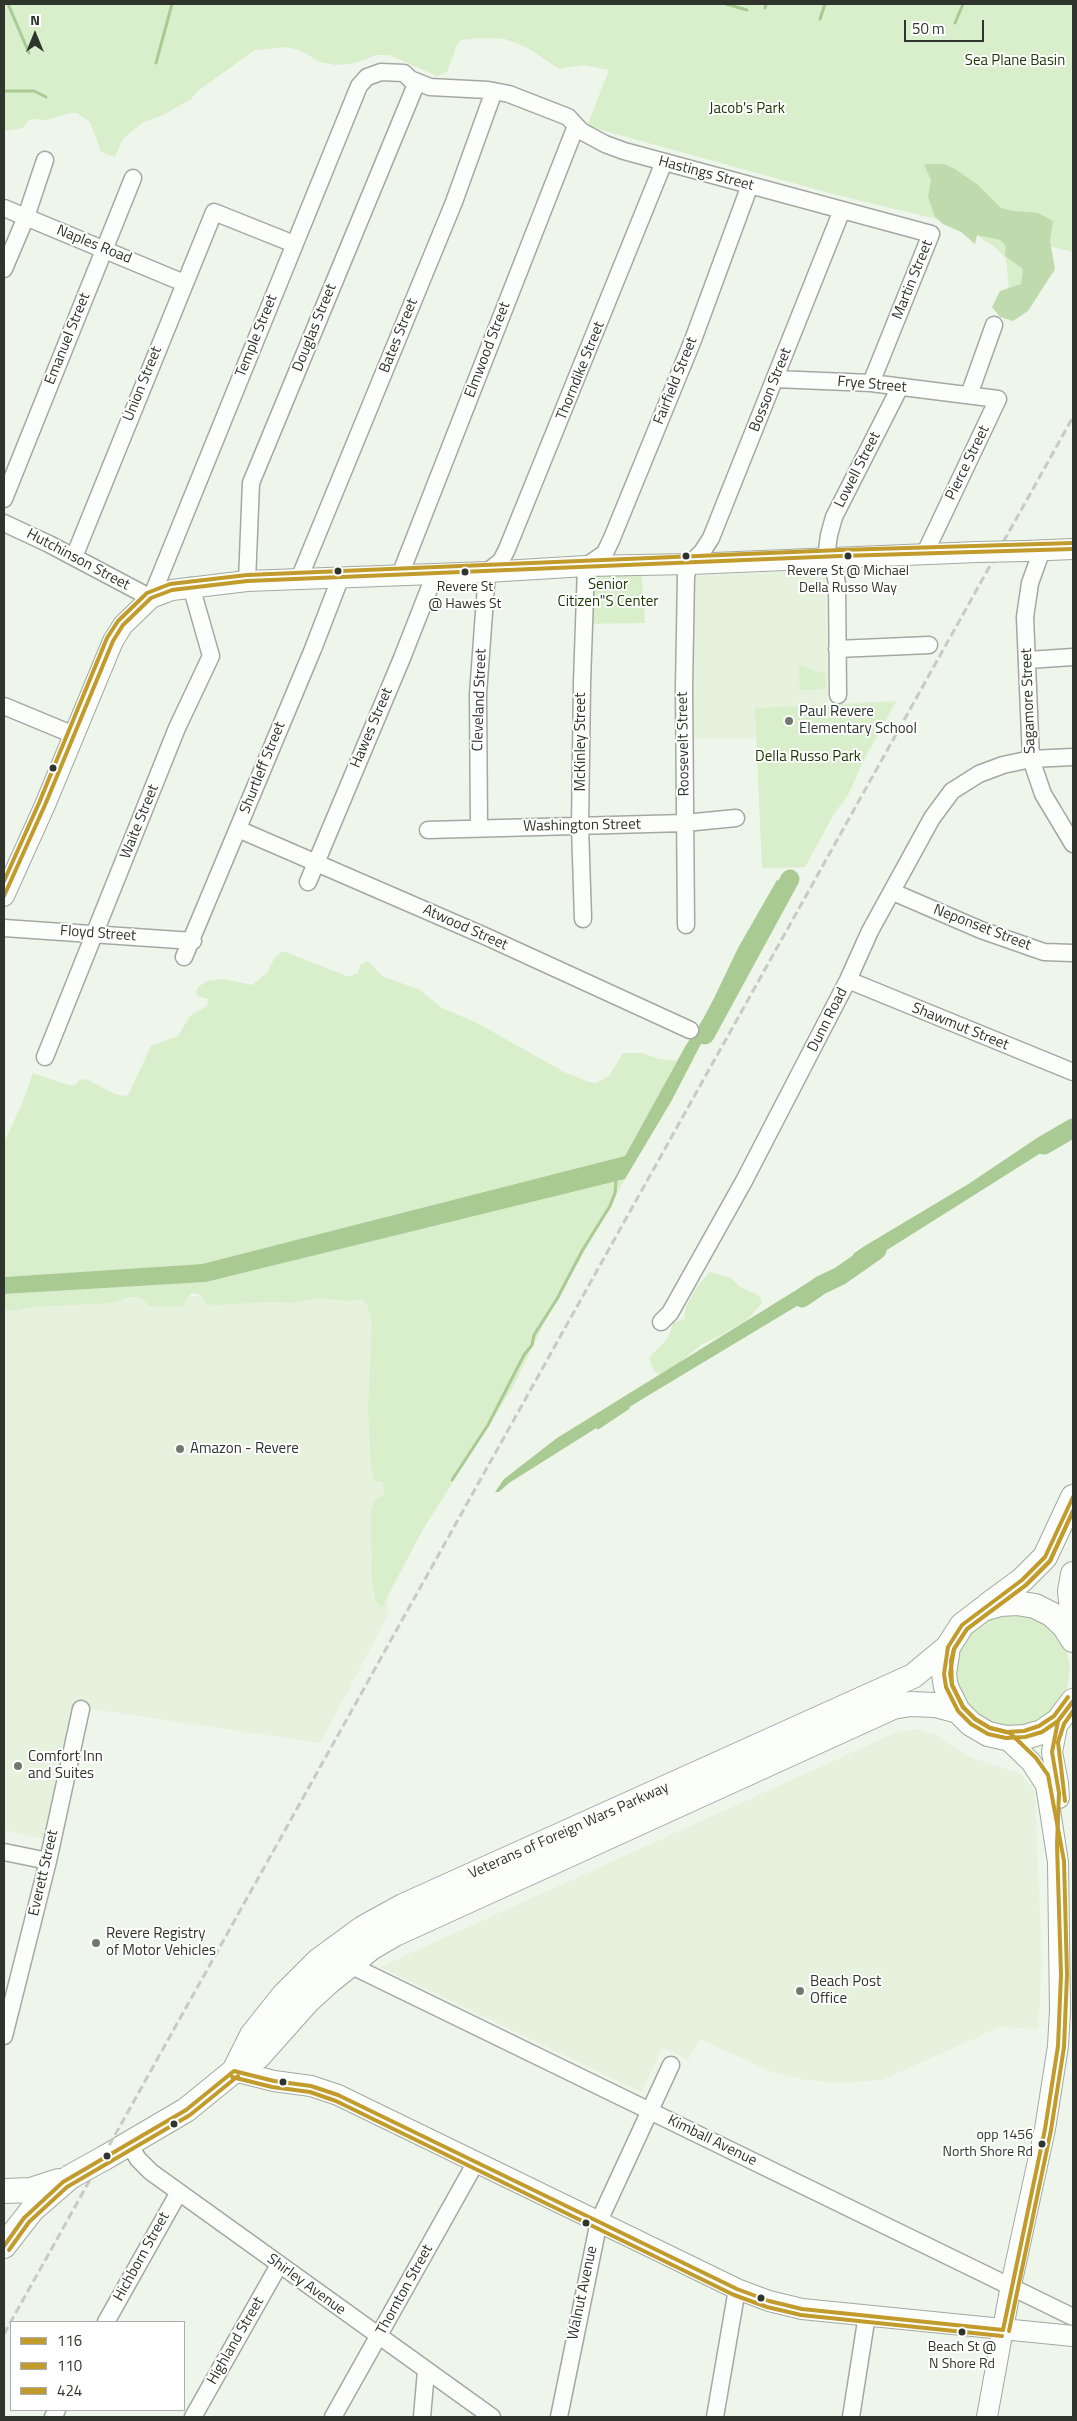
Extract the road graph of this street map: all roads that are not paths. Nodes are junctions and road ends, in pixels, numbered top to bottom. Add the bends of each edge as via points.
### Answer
1 (367, 77) joint
2 (417, 82) junction
3 (494, 91) junction
4 (576, 126) junction
5 (45, 160) dead end
6 (664, 162) junction
7 (133, 178) dead end
8 (750, 185) junction
9 (4, 208) edge
10 (842, 210) junction
11 (26, 217) junction
12 (294, 244) junction
13 (104, 249) junction
14 (4, 269) edge
15 (184, 283) junction
16 (994, 325) dead end
17 (775, 379) junction
18 (872, 383) junction
19 (900, 387) junction
20 (969, 396) junction
21 (4, 500) edge
22 (4, 523) edge
23 (1073, 549) edge
24 (1034, 551) junction
25 (925, 553) junction
26 (74, 557) junction
27 (826, 557) junction
28 (690, 564) junction
29 (586, 566) junction
30 (487, 572) junction
31 (435, 574) junction
32 (400, 575) junction
33 (299, 579) junction
34 (340, 579) junction
35 (247, 581) junction
36 (191, 586) junction
37 (151, 598) junction
38 (929, 645) dead end
39 (838, 650) junction
40 (1073, 657) edge
41 (1028, 660) junction
42 (838, 695) dead end
43 (4, 706) edge
44 (74, 735) junction
45 (1073, 757) edge
46 (1030, 759) junction
47 (736, 818) dead end
48 (685, 823) junction
49 (580, 826) junction
50 (479, 828) junction
51 (238, 829) junction
52 (428, 830) dead end
53 (1073, 844) edge
54 (316, 862) junction
55 (308, 882) dead end
56 (893, 892) junction
57 (4, 896) edge
58 (583, 918) dead end
59 (686, 926) dead end
60 (4, 928) edge
61 (95, 934) junction
62 (193, 941) junction
63 (1073, 953) edge
64 (184, 957) dead end
65 (848, 980) junction
66 (690, 1030) dead end
67 (45, 1057) dead end
68 (1073, 1072) edge
69 (661, 1322) dead end
70 (1073, 1497) edge
71 (1073, 1574) edge
72 (983, 1610) junction
73 (1073, 1624) edge
74 (1073, 1640) edge
75 (948, 1648) junction
76 (1073, 1701) edge
77 (81, 1709) dead end
78 (958, 1711) junction
79 (1058, 1721) junction
80 (1006, 1738) junction
81 (1056, 1845) junction
82 (4, 1852) edge
83 (48, 1861) junction
84 (350, 1965) junction
85 (4, 2036) edge
86 (671, 2065) dead end
87 (234, 2071) junction
88 (649, 2110) junction
89 (135, 2144) junction
90 (476, 2162) junction
91 (70, 2177) junction
92 (4, 2191) edge
93 (179, 2192) junction
94 (599, 2221) junction
95 (4, 2246) edge
96 (279, 2265) junction
97 (1011, 2285) junction
98 (737, 2288) junction
99 (867, 2316) junction
100 (1073, 2317) edge
101 (107, 2321) edge
102 (1003, 2330) junction
103 (1073, 2336) edge
104 (379, 2337) junction
105 (426, 2371) junction
106 (193, 2417) edge
107 (333, 2417) edge
108 (422, 2417) edge
109 (492, 2417) edge
110 (559, 2417) edge
111 (715, 2417) edge
112 (851, 2417) edge
113 (987, 2417) edge

1 - 2 street, Hastings Street via 381,72 404,74
1 - 12 street, Temple Street via 359,86
2 - 3 street, Hastings Street via 430,87
2 - 35 street, Douglas Street via 251,482
3 - 4 street, Hastings Street via 568,117
3 - 33 street, Bates Street via 454,202
4 - 6 street, Hastings Street via 605,144
4 - 32 street, Elmwood Street
5 - 11 street
6 - 8 street, Hastings Street
6 - 30 street, Thorndike Street via 507,549 501,561
7 - 13 street, Emanuel Street
8 - 10 street, Hastings Street
8 - 29 street, Fairfield Street via 693,340 612,538 605,553
9 - 11 street, Naples Road
10 - 17 street, Bosson Street
10 - 18 street, Martin Street via 931,234
11 - 13 street, Naples Road
11 - 14 street
12 - 15 street, Union Street via 214,212
12 - 37 street, Temple Street
13 - 15 street, Naples Road
13 - 21 street, Emanuel Street
15 - 26 street, Union Street
16 - 20 street
17 - 18 street, Frye Street
17 - 28 street, Bosson Street via 711,538
18 - 19 street, Frye Street
19 - 20 street, Frye Street
19 - 27 street, Lowell Street via 834,518
20 - 25 street, Pierce Street via 998,399
22 - 26 street, Hutchinson Street
23 - 24 main road
24 - 25 main road, bridge
24 - 41 street, Sagamore Street via 1025,617
25 - 27 main road
26 - 37 street, Hutchinson Street
27 - 28 main road
27 - 39 street via 834,568 837,584
28 - 29 main road
28 - 48 street, Roosevelt Street via 684,603
29 - 30 main road
29 - 49 street, McKinley Street
30 - 31 main road
30 - 50 street, Cleveland Street via 478,694
31 - 32 main road
31 - 54 street, Hawes Street
32 - 34 main road
33 - 34 main road
33 - 35 main road
34 - 51 street, Shurtleff Street
35 - 36 main road
36 - 37 main road
36 - 61 street, Waite Street via 211,656 177,728
37 - 44 main road via 123,625 113,641
38 - 39 street
39 - 42 street
40 - 41 street
41 - 46 street, Sagamore Street
43 - 44 street
44 - 57 main road
45 - 46 street, Dunn Road
46 - 53 street, Sagamore Street via 1043,794
46 - 56 street, Dunn Road via 979,774 952,791 932,818
47 - 48 street, Washington Street
48 - 49 street, Washington Street
48 - 59 street, Roosevelt Street
49 - 50 street, Washington Street
49 - 58 street, McKinley Street
50 - 52 street, Washington Street
51 - 54 street, Atwood Street
51 - 62 street, Shurtleff Street
54 - 55 street, Hawes Street
54 - 66 street, Atwood Street
56 - 63 street, Neponset Street via 981,930 1044,952
56 - 65 street, Dunn Road via 870,931
60 - 61 street, Floyd Street
61 - 62 street, Floyd Street
61 - 67 street, Waite Street
62 - 64 street, Shurtleff Street
65 - 68 street, Shawmut Street
65 - 69 street, Dunn Road via 744,1181 670,1312
70 - 72 highway via 1045,1557 1022,1580
71 - 73 highway via 1070,1590
72 - 74 highway via 1008,1603 1035,1606 1051,1614
72 - 75 highway via 962,1625
75 - 78 highway via 945,1680
75 - 87 highway, Veterans of Foreign Wars Parkway via 913,1676 403,1906 363,1928 318,1961 283,1996 252,2035
76 - 79 highway
77 - 83 street, Everett Street
78 - 80 highway via 988,1734
78 - 84 highway, Veterans of Foreign Wars Parkway via 935,1705 893,1707 434,1915 371,1948
79 - 80 highway via 1034,1734
79 - 81 main road via 1052,1752 1058,1783
80 - 81 main road via 1043,1778
81 - 97 main road via 1060,1923 1058,2046 1045,2129
82 - 83 street
83 - 85 street, Everett Street
84 - 87 highway, Veterans of Foreign Wars Parkway via 307,2002 265,2050
84 - 88 street, Kimball Avenue
86 - 88 street, Walnut Avenue
87 - 89 highway, Veterans of Foreign Wars Parkway via 192,2106
87 - 90 main road via 311,2086 338,2095
88 - 94 street, Walnut Avenue
88 - 97 street, Kimball Avenue
89 - 91 highway, Veterans of Foreign Wars Parkway, bridge
89 - 93 street, Shirley Avenue via 145,2167
90 - 94 main road
90 - 104 street, Thornton Street
91 - 92 highway, Veterans of Foreign Wars Parkway via 31,2190
91 - 95 highway, Veterans of Foreign Wars Parkway via 32,2210
93 - 96 street, Shirley Avenue
93 - 101 street, Hichborn Street
94 - 98 main road
94 - 110 street, Walnut Avenue
96 - 104 street, Shirley Avenue
96 - 106 street, Highland Street
97 - 100 street, Kimball Avenue
97 - 102 main road
98 - 99 main road via 784,2305
98 - 111 street
99 - 102 main road
99 - 112 street
102 - 103 main road
102 - 113 main road
104 - 105 street, Shirley Avenue
104 - 107 street, Thornton Street
105 - 108 street
105 - 109 street, Shirley Avenue

